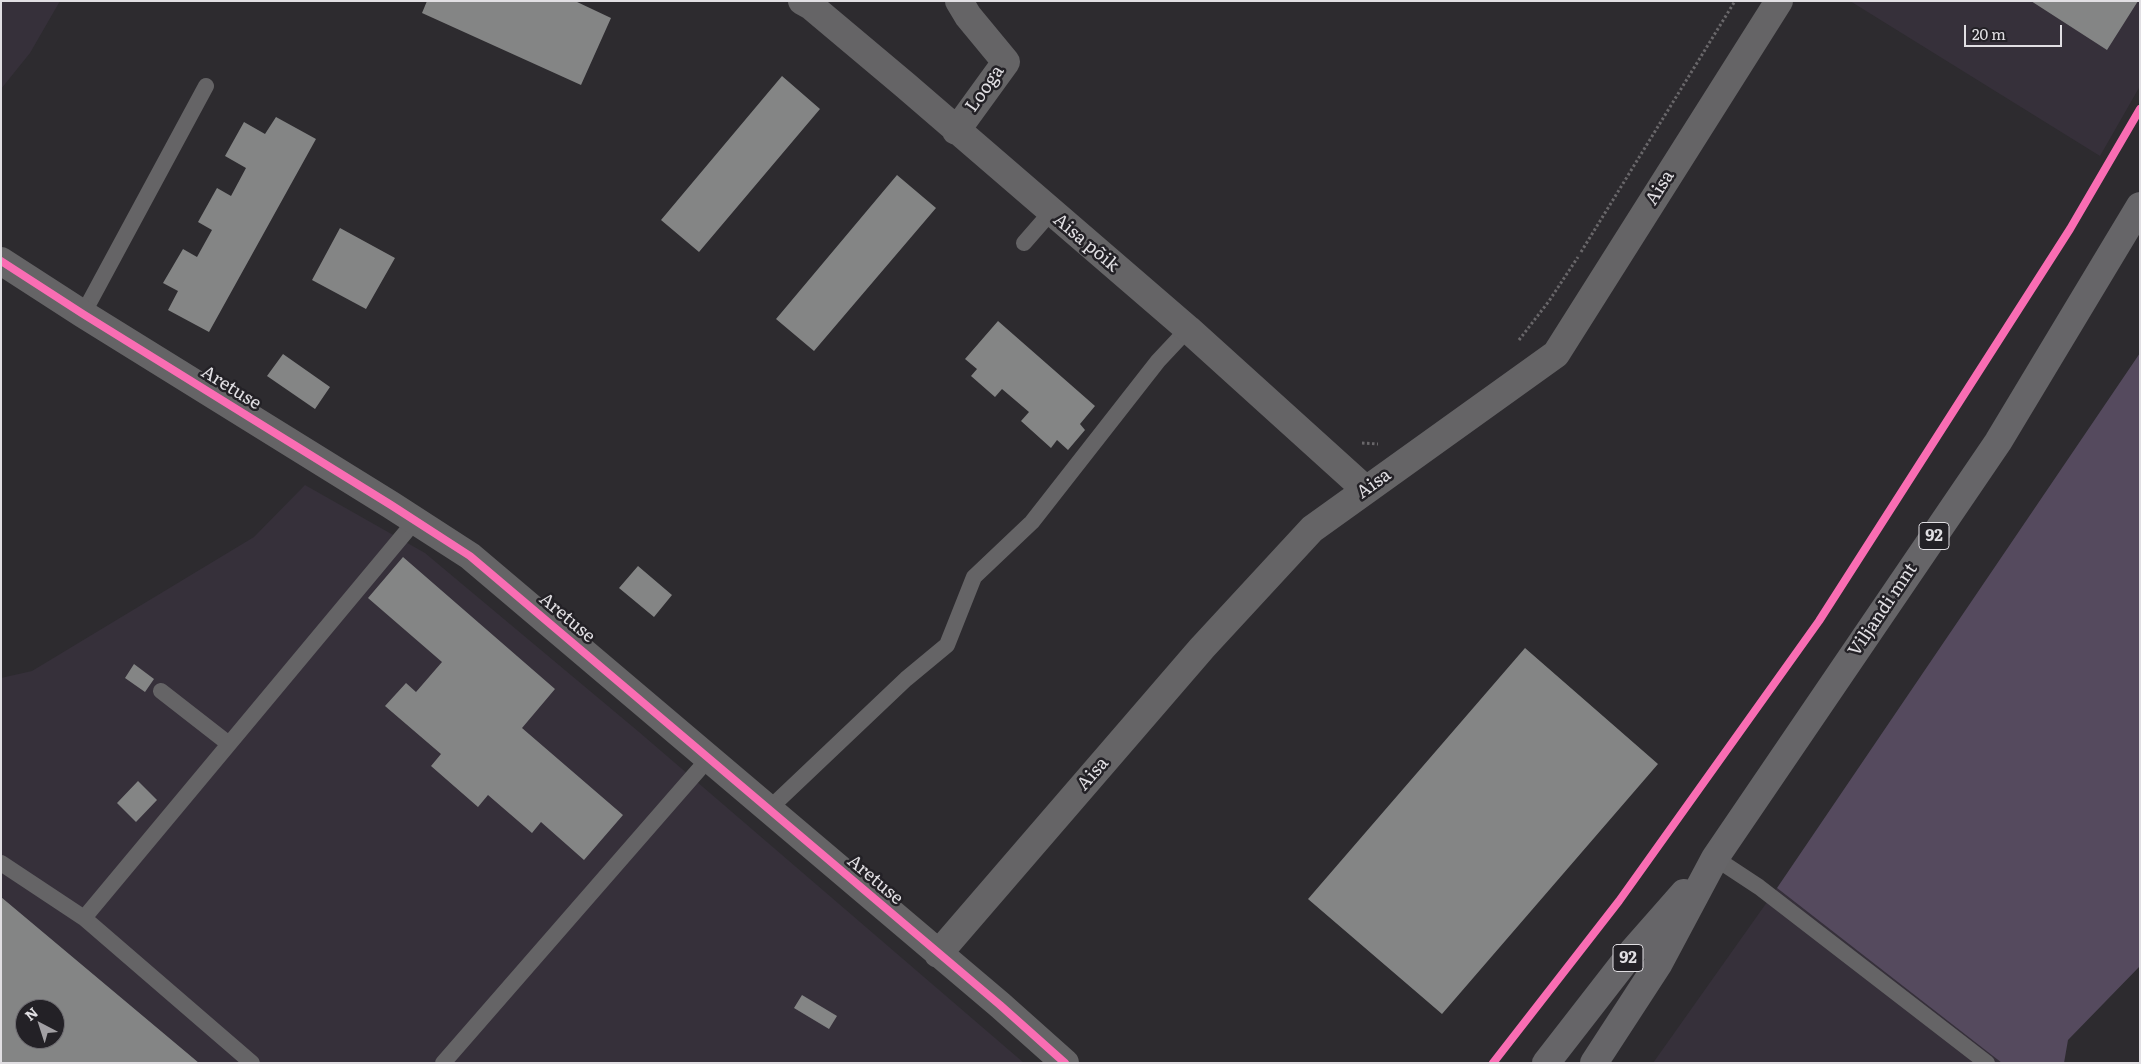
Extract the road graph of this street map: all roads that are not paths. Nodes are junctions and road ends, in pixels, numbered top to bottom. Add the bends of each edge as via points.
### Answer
1 (802, 1) edge
2 (958, 1) edge
3 (1779, 1) edge
4 (206, 86) dead end
5 (956, 130) junction
6 (2140, 206) edge
7 (1050, 212) junction
8 (1024, 243) dead end
9 (1, 261) edge
10 (82, 314) junction
11 (1188, 329) junction
12 (1366, 490) junction
13 (415, 521) junction
14 (161, 691) dead end
15 (229, 744) junction
16 (709, 758) junction
17 (768, 809) junction
18 (1715, 858) junction
19 (1, 863) edge
20 (84, 918) junction
21 (938, 954) junction
22 (252, 1063) edge
23 (443, 1063) edge
24 (1065, 1063) edge
25 (1546, 1063) edge
26 (1594, 1063) edge
27 (1988, 1063) edge

1 - 5 street, Aisa põik
2 - 5 street, Looga via 1006,62
3 - 12 street, Aisa via 1556,354
4 - 10 lane
5 - 7 street, Aisa põik
6 - 18 main road, Viljandi mnt / 92 via 1998,442
7 - 8 lane
7 - 11 street, Aisa põik
9 - 10 street, Aretuse
10 - 13 street, Aretuse
11 - 12 street, Aisa põik
11 - 17 lane via 1158,362 1032,522 974,577 947,645
12 - 21 street, Aisa via 1312,528 1215,634
13 - 15 lane
13 - 16 street, Aretuse via 470,556
14 - 15 lane
15 - 20 lane
16 - 17 street, Aretuse
16 - 23 lane
17 - 21 street, Aretuse
18 - 25 main road, Viljandi mnt / 92 via 1633,951
18 - 26 main road, Viljandi mnt / 92 via 1659,963
18 - 27 lane via 1759,887
19 - 20 lane
20 - 22 lane
21 - 24 street, Aretuse

